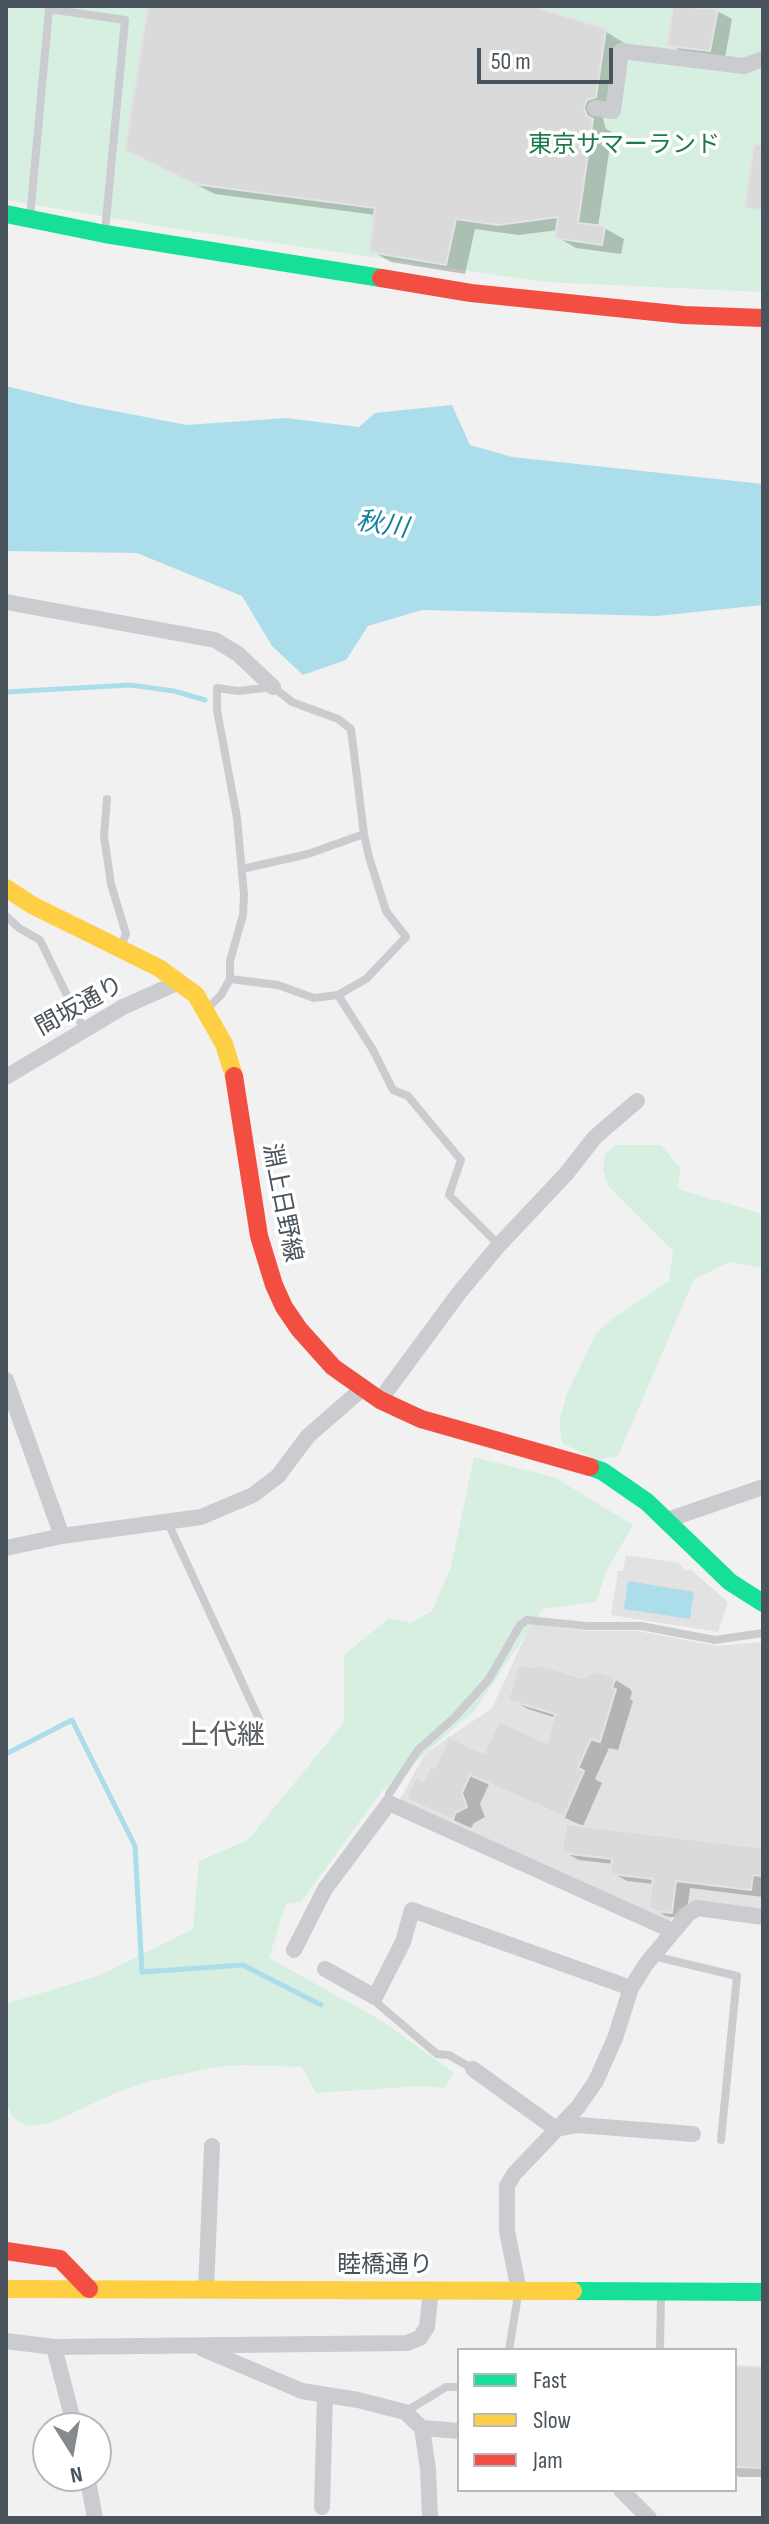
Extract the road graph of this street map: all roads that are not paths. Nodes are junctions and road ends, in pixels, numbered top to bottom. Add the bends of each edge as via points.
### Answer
1 (763, 59) edge
2 (595, 108) dead end
3 (6, 214) edge
4 (30, 219) junction
5 (105, 234) junction
6 (763, 318) edge
7 (6, 602) edge
8 (273, 687) junction
9 (107, 799) dead end
10 (364, 834) junction
11 (242, 869) junction
12 (7, 890) edge
13 (6, 916) edge
14 (120, 948) junction
15 (230, 979) junction
16 (179, 982) junction
17 (338, 995) junction
18 (206, 1010) junction
19 (84, 1030) junction
20 (6, 1077) edge
21 (637, 1101) dead end
22 (499, 1245) junction
23 (6, 1380) edge
24 (362, 1389) junction
25 (380, 1400) junction
26 (763, 1487) edge
27 (667, 1520) junction
28 (168, 1523) junction
29 (62, 1536) junction
30 (6, 1548) edge
31 (763, 1603) edge
32 (763, 1633) edge
33 (260, 1721) dead end
34 (389, 1803) junction
35 (763, 1917) edge
36 (673, 1931) junction
37 (294, 1950) dead end
38 (653, 1956) junction
39 (325, 1969) dead end
40 (631, 1988) junction
41 (375, 1997) junction
42 (473, 2069) joint
43 (556, 2129) junction
44 (693, 2134) dead end
45 (721, 2140) dead end
46 (212, 2146) dead end
47 (6, 2251) edge
48 (6, 2289) edge
49 (89, 2289) junction
50 (206, 2290) junction
51 (431, 2290) junction
52 (519, 2291) junction
53 (661, 2291) junction
54 (763, 2292) edge
55 (6, 2341) edge
56 (195, 2345) junction
57 (54, 2347) junction
58 (509, 2348) edge
59 (660, 2348) edge
60 (457, 2387) edge
61 (325, 2395) junction
62 (71, 2412) edge
63 (405, 2412) junction
64 (422, 2428) junction
65 (457, 2431) edge
66 (90, 2492) edge
67 (623, 2492) edge
68 (322, 2507) dead end
69 (95, 2518) edge
70 (430, 2518) edge
71 (649, 2518) edge

1 - 2 street via 744,66 621,51 613,111
3 - 4 main road
4 - 5 main road
4 - 5 lane via 49,9 125,20
5 - 6 main road via 471,293
7 - 8 street via 215,640
8 - 10 lane via 292,702 351,729
8 - 11 lane via 217,688
9 - 14 lane via 104,836 126,934
10 - 11 lane
10 - 17 lane via 386,911 406,937 366,979
11 - 15 lane via 243,915
12 - 14 main road, 淵上日野線
13 - 19 lane via 40,940
14 - 16 main road, 淵上日野線
15 - 17 lane via 278,985 314,998
15 - 18 lane
16 - 18 main road, 淵上日野線
16 - 19 street, 間坂通り
17 - 22 lane via 393,1090 408,1096 461,1160 449,1195
18 - 24 main road, 淵上日野線 via 235,1080 259,1236 274,1285 315,1349
19 - 20 street, 間坂通り
21 - 22 street via 595,1137
22 - 25 street
23 - 29 street
24 - 25 main road, 淵上日野線
24 - 28 street via 253,1495 201,1517
25 - 27 main road, 淵上日野線 via 421,1419 602,1471
26 - 27 street
27 - 31 main road, 淵上日野線 via 730,1582
28 - 29 street
28 - 33 lane
29 - 30 street
32 - 34 lane via 715,1640 641,1626 527,1620 489,1679 418,1750 389,1794
34 - 36 street
34 - 37 street via 325,1889
35 - 36 street via 697,1908
36 - 38 street
38 - 40 street
38 - 45 lane via 737,1976
39 - 41 street
40 - 41 street via 412,1910 403,1942
40 - 43 street via 596,2081
41 - 42 lane via 437,2054
42 - 43 street
43 - 44 street via 578,2125
43 - 52 street via 507,2186 507,2231
46 - 50 street
47 - 49 main road via 60,2259
48 - 49 main road, 睦橋通り
49 - 50 main road, 睦橋通り
50 - 51 main road, 睦橋通り
51 - 52 main road, 睦橋通り
51 - 56 street via 427,2327 420,2338 407,2343
52 - 53 main road, 睦橋通り
52 - 58 lane
53 - 54 main road, 睦橋通り
53 - 59 lane
55 - 57 street
56 - 57 street
56 - 61 street via 302,2391
57 - 62 street
60 - 63 lane via 446,2387
61 - 63 street
61 - 68 street
63 - 64 street
64 - 65 street
64 - 70 street
66 - 69 street
67 - 71 street

